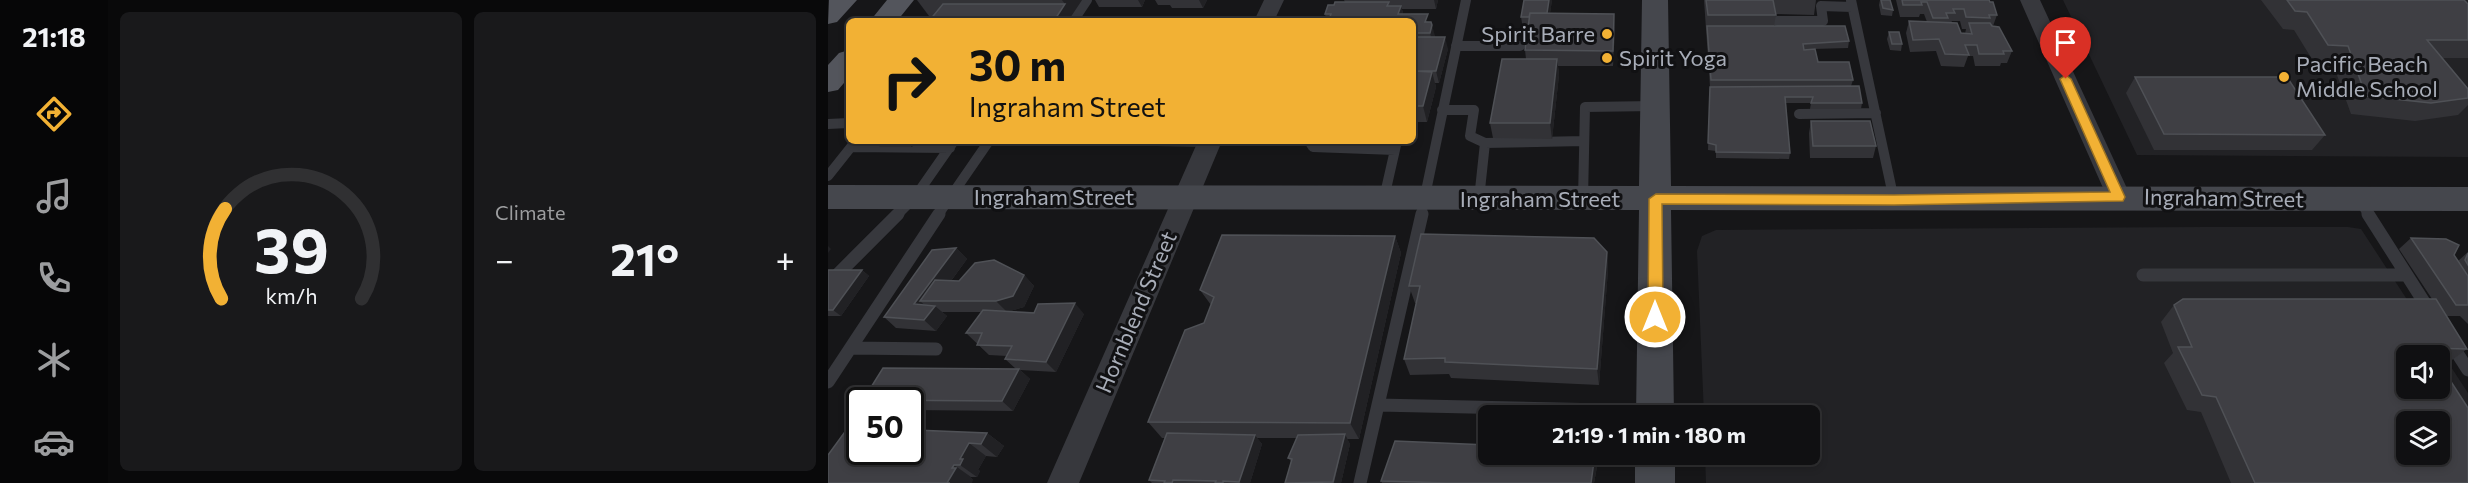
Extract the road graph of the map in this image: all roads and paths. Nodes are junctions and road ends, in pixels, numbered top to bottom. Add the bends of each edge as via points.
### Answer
1 (844, 0) edge
2 (901, 0) edge
3 (1087, 0) edge
4 (1274, 0) edge
5 (1466, 0) edge
6 (1655, 0) edge
7 (2030, 0) edge
8 (1852, 3) edge
9 (828, 16) edge
10 (885, 18) edge
11 (1075, 18) edge
12 (1265, 18) edge
13 (1777, 21) edge
14 (1456, 46) junction
15 (1520, 46) dead end
16 (846, 62) edge
17 (828, 83) edge
18 (1655, 106) junction
19 (1442, 110) junction
20 (1876, 113) junction
21 (1799, 114) dead end
22 (846, 123) edge
23 (828, 124) edge
24 (1584, 141) junction
25 (1485, 143) junction
26 (853, 144) edge
27 (952, 144) edge
28 (987, 144) edge
29 (1209, 144) edge
30 (1311, 144) edge
31 (1396, 146) edge
32 (828, 176) edge
33 (828, 197) edge
34 (915, 197) junction
35 (1185, 197) junction
36 (2119, 197) junction
37 (949, 198) junction
38 (1384, 198) junction
39 (1425, 199) junction
40 (1479, 199) junction
41 (1583, 199) junction
42 (1656, 199) junction
43 (2468, 199) edge
44 (1894, 200) junction
45 (2359, 200) junction
46 (2143, 275) dead end
47 (2407, 275) junction
48 (828, 288) edge
49 (851, 348) junction
50 (936, 349) dead end
51 (2468, 370) edge
52 (828, 381) edge
53 (1378, 405) junction
54 (1655, 405) edge
55 (1478, 408) edge
56 (1655, 465) edge
57 (1063, 483) edge
58 (1360, 483) edge
59 (1655, 483) edge

1 - 9 main road
2 - 10 main road
3 - 11 lane
4 - 12 street
5 - 14 lane
6 - 18 main road
7 - 36 street
8 - 13 lane via 1821,6 1823,21
8 - 20 lane
14 - 15 lane
14 - 19 lane
16 - 17 main road
18 - 24 lane via 1585,107
18 - 42 main road
19 - 25 lane via 1474,110 1470,136
19 - 39 lane
20 - 21 lane
20 - 44 lane
22 - 23 lane
24 - 25 lane
24 - 41 lane
25 - 40 lane
26 - 27 lane
26 - 32 lane
27 - 34 lane
28 - 37 lane
29 - 35 street, Hornblend Street
30 - 31 lane
31 - 38 lane
33 - 34 main road, Ingraham Street
34 - 37 main road, Ingraham Street
34 - 48 lane
35 - 37 main road, Ingraham Street
35 - 38 main road, Ingraham Street
35 - 57 street, Hornblend Street
36 - 44 main road, Ingraham Street
36 - 45 main road, Ingraham Street
37 - 49 lane
38 - 39 main road, Ingraham Street
39 - 40 main road, Ingraham Street
39 - 53 lane
40 - 41 main road, Ingraham Street
41 - 42 main road, Ingraham Street
42 - 44 main road, Ingraham Street
42 - 54 main road
43 - 45 main road, Ingraham Street
45 - 47 lane
46 - 47 lane
47 - 51 lane
49 - 50 lane
49 - 52 lane
53 - 55 lane
53 - 58 lane
56 - 59 main road

